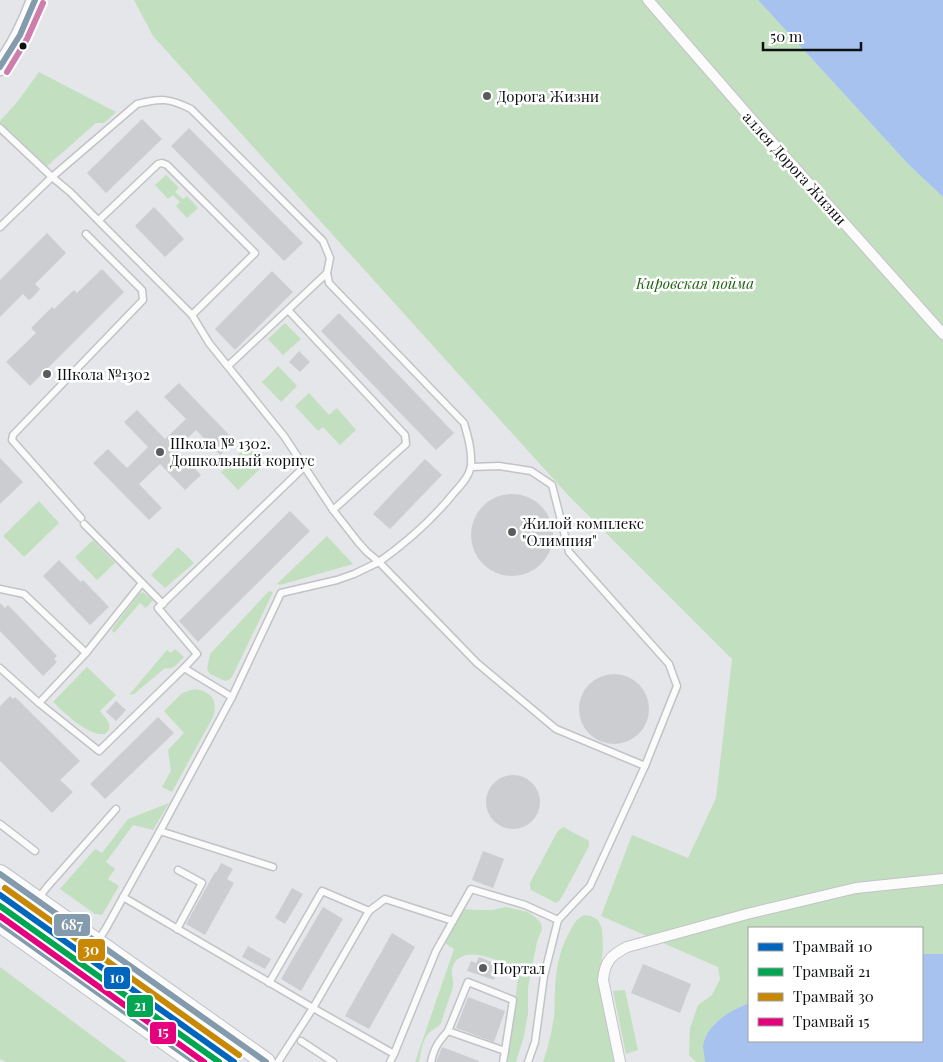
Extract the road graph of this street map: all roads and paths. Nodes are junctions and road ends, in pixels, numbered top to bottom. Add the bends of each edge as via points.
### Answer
1 (35, 0) edge
2 (648, 0) edge
3 (0, 67) edge
4 (0, 128) edge
5 (52, 177) junction
6 (99, 220) junction
7 (0, 227) edge
8 (86, 234) dead end
9 (327, 273) junction
10 (288, 310) junction
11 (192, 315) junction
12 (943, 334) edge
13 (228, 366) junction
14 (304, 467) junction
15 (471, 467) junction
16 (333, 510) junction
17 (379, 562) junction
18 (142, 583) junction
19 (0, 589) edge
20 (162, 604) junction
21 (86, 653) junction
22 (0, 668) edge
23 (184, 668) junction
24 (232, 697) junction
25 (39, 703) junction
26 (645, 766) junction
27 (116, 809) dead end
28 (0, 824) edge
29 (160, 831) junction
30 (35, 851) dead end
31 (273, 867) dead end
32 (178, 870) dead end
33 (0, 874) edge
34 (943, 879) edge
35 (123, 897) junction
36 (37, 900) junction
37 (369, 911) junction
38 (558, 920) junction
39 (453, 921) junction
40 (0, 923) edge
41 (177, 929) junction
42 (97, 943) junction
43 (74, 976) junction
44 (269, 983) junction
45 (313, 1008) junction
46 (448, 1032) junction
47 (301, 1041) dead end
48 (505, 1051) junction
49 (394, 1054) junction
50 (194, 1062) edge
51 (266, 1062) edge
52 (278, 1062) edge
53 (333, 1062) edge
54 (390, 1062) edge
55 (430, 1062) edge
56 (503, 1062) edge
57 (528, 1062) edge
58 (620, 1062) edge

1 - 3 street via 19,37
2 - 12 street, аллея Дорога Жизни
4 - 5 lane
5 - 6 lane
5 - 7 lane
5 - 9 lane via 137,104 166,99 178,103 191,109 323,241 330,258
6 - 11 lane
6 - 11 lane via 162,163 255,253
8 - 18 lane via 142,290 143,300 13,435 12,440
9 - 10 lane
9 - 15 lane via 329,283 464,423 470,443
10 - 13 lane
10 - 16 lane via 405,435 406,444
11 - 13 lane
13 - 14 lane via 284,436
14 - 16 lane
14 - 20 lane
15 - 17 lane via 463,483 428,523
15 - 26 lane via 499,466 531,471 552,485 569,552 670,664 677,686
16 - 17 lane
17 - 24 lane via 336,580 281,593
17 - 26 lane via 477,663 556,729
18 - 20 lane
18 - 21 lane
19 - 21 lane via 24,594
20 - 23 lane via 158,608 197,654
21 - 25 lane
22 - 25 lane
23 - 24 lane
23 - 25 lane via 99,751
24 - 29 lane
26 - 38 lane via 590,886
27 - 36 lane
28 - 30 lane
29 - 31 lane
29 - 35 lane
32 - 41 lane via 202,884
33 - 36 main road
34 - 58 street via 856,888 747,914 616,952 604,968 603,980
35 - 41 lane
35 - 42 lane
36 - 42 main road
37 - 39 lane via 385,899
37 - 44 lane via 322,891
37 - 45 lane
38 - 39 lane via 525,905 471,889
38 - 57 lane via 544,976 535,1042
39 - 49 lane via 436,951
40 - 43 main road
41 - 44 lane
42 - 43 lane
42 - 51 main road
43 - 50 main road
44 - 45 lane
45 - 49 lane
45 - 52 lane
46 - 48 lane
46 - 48 lane via 468,982 514,1000
46 - 55 lane via 438,1042
47 - 53 lane
48 - 56 lane
49 - 54 lane

